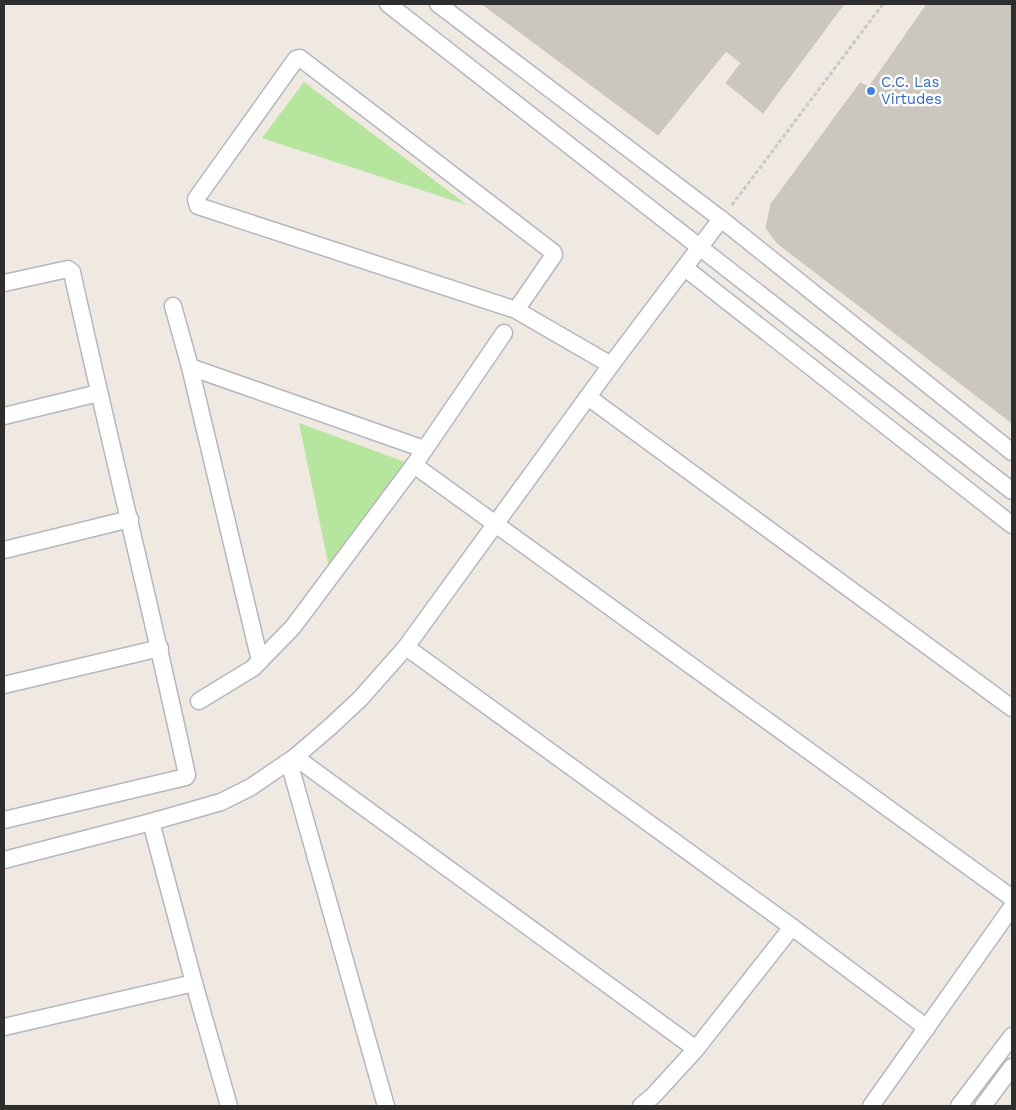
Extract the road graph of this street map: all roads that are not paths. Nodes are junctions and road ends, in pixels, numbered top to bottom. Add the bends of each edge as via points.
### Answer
1 (388, 4) edge
2 (438, 4) edge
3 (721, 219) junction
4 (701, 247) junction
5 (686, 268) junction
6 (4, 283) edge
7 (173, 306) dead end
8 (516, 310) junction
9 (504, 333) dead end
10 (611, 365) junction
11 (190, 367) junction
12 (99, 393) junction
13 (588, 397) junction
14 (4, 416) edge
15 (424, 449) junction
16 (1012, 452) edge
17 (414, 465) junction
18 (1012, 490) edge
19 (130, 519) junction
20 (496, 524) junction
21 (1012, 525) edge
22 (4, 550) edge
23 (406, 647) junction
24 (160, 648) junction
25 (260, 661) junction
26 (4, 685) edge
27 (199, 701) dead end
28 (1012, 708) edge
29 (292, 759) junction
30 (4, 820) edge
31 (151, 822) junction
32 (4, 860) edge
33 (1012, 898) edge
34 (1012, 907) edge
35 (792, 927) junction
36 (194, 983) junction
37 (4, 1027) edge
38 (927, 1028) junction
39 (1012, 1036) edge
40 (696, 1049) junction
41 (1012, 1067) edge
42 (229, 1106) edge
43 (386, 1106) edge
44 (641, 1106) edge
45 (872, 1106) edge
46 (959, 1106) edge
47 (983, 1106) edge

1 - 4 street
2 - 3 street
3 - 4 street
3 - 16 street
4 - 5 street
4 - 18 street
5 - 10 street
5 - 21 street
6 - 12 street via 71,270
7 - 11 street
8 - 8 street via 198,206 196,199 300,58 553,252
8 - 10 street
9 - 15 street
10 - 13 street
11 - 15 street
11 - 25 street
12 - 14 street
12 - 19 street
13 - 20 street
13 - 28 street
15 - 17 street
17 - 20 street
17 - 25 street via 293,627
19 - 22 street
19 - 24 street
20 - 23 street
20 - 33 street
23 - 29 street via 360,699
23 - 35 street
24 - 26 street
24 - 30 street via 187,776
25 - 27 street
29 - 31 street via 251,787 221,802
29 - 40 street
29 - 43 street
31 - 32 street
31 - 36 street
34 - 38 street
35 - 38 street
35 - 40 street
36 - 37 street
36 - 42 street
38 - 45 street
39 - 46 street
40 - 44 street
41 - 47 street

